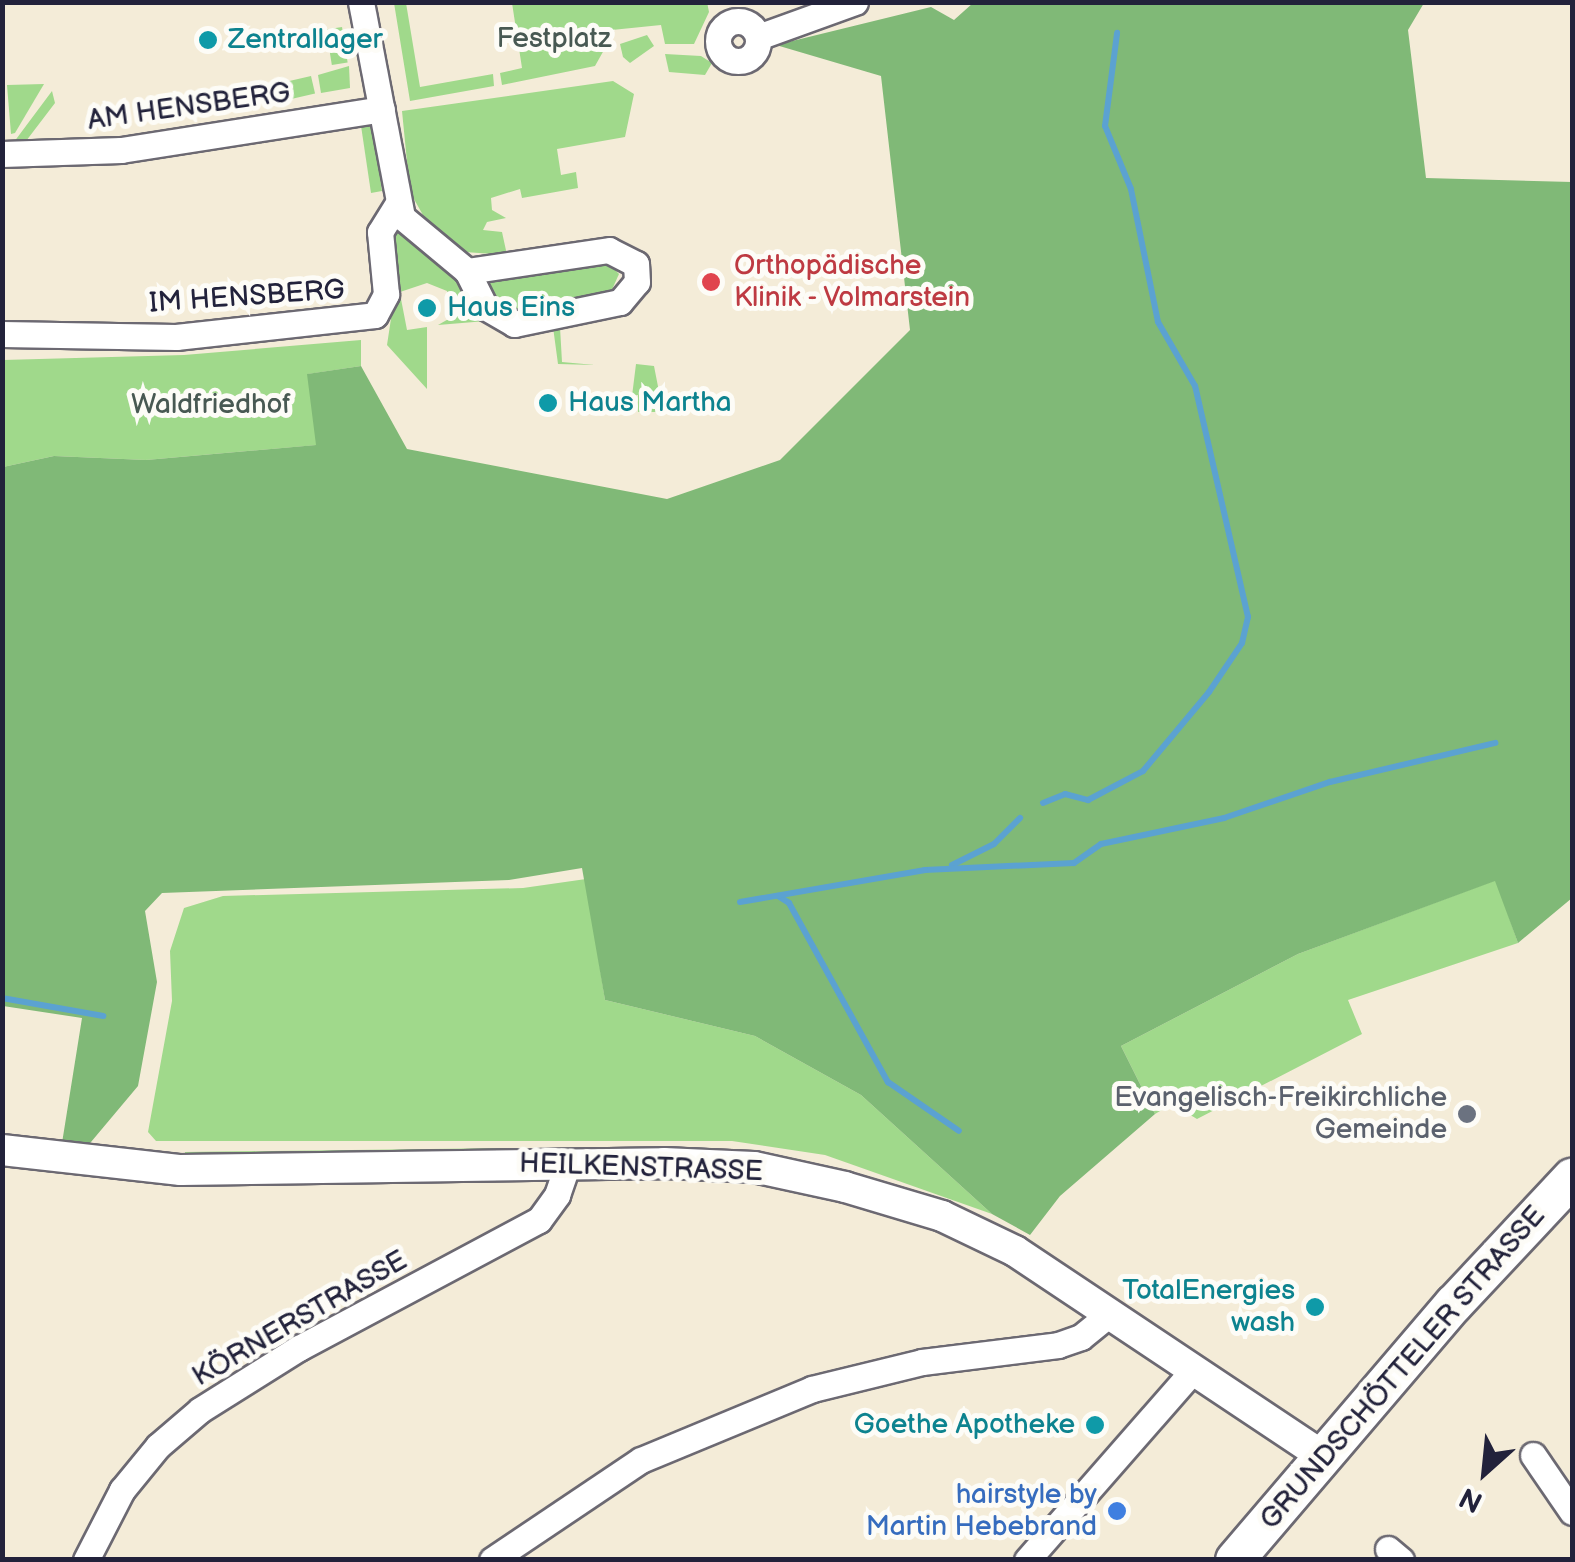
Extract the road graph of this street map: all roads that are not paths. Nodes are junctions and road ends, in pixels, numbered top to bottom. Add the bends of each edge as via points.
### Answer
1 (361, 2) edge
2 (855, 2) edge
3 (758, 37) dead end
4 (382, 109) junction
5 (2, 154) edge
6 (398, 203) junction
7 (467, 271) junction
8 (2, 334) edge
9 (2, 1150) edge
10 (568, 1163) junction
11 (1572, 1178) edge
12 (1110, 1314) junction
13 (1194, 1369) junction
14 (1533, 1455) dead end
15 (1324, 1456) junction
16 (1572, 1512) edge
17 (86, 1560) edge
18 (492, 1560) edge
19 (1027, 1560) edge
20 (1235, 1560) edge

1 - 4 street
2 - 3 street
4 - 5 street, AM HENSBERG via 121,150
4 - 6 street
6 - 7 street via 413,230
6 - 8 street, IM HENSBERG via 380,232 386,294 375,315 176,337
7 - 7 street via 485,307 514,324 620,302 637,282 636,264 608,250
9 - 10 street, HEILKENSTRASSE via 181,1170
10 - 12 street, HEILKENSTRASSE via 754,1167 845,1188 956,1223 1045,1268
10 - 17 street, KÖRNERSTRASSE via 557,1196 539,1220 299,1348 200,1410 122,1490
11 - 15 main road, GRUNDSCHÖTTELER STRASSE
12 - 13 street, HEILKENSTRASSE
12 - 18 street via 1058,1345 922,1362 812,1388 641,1460
13 - 15 street, HEILKENSTRASSE
13 - 19 street
14 - 16 street
15 - 20 main road, GRUNDSCHÖTTELER STRASSE

